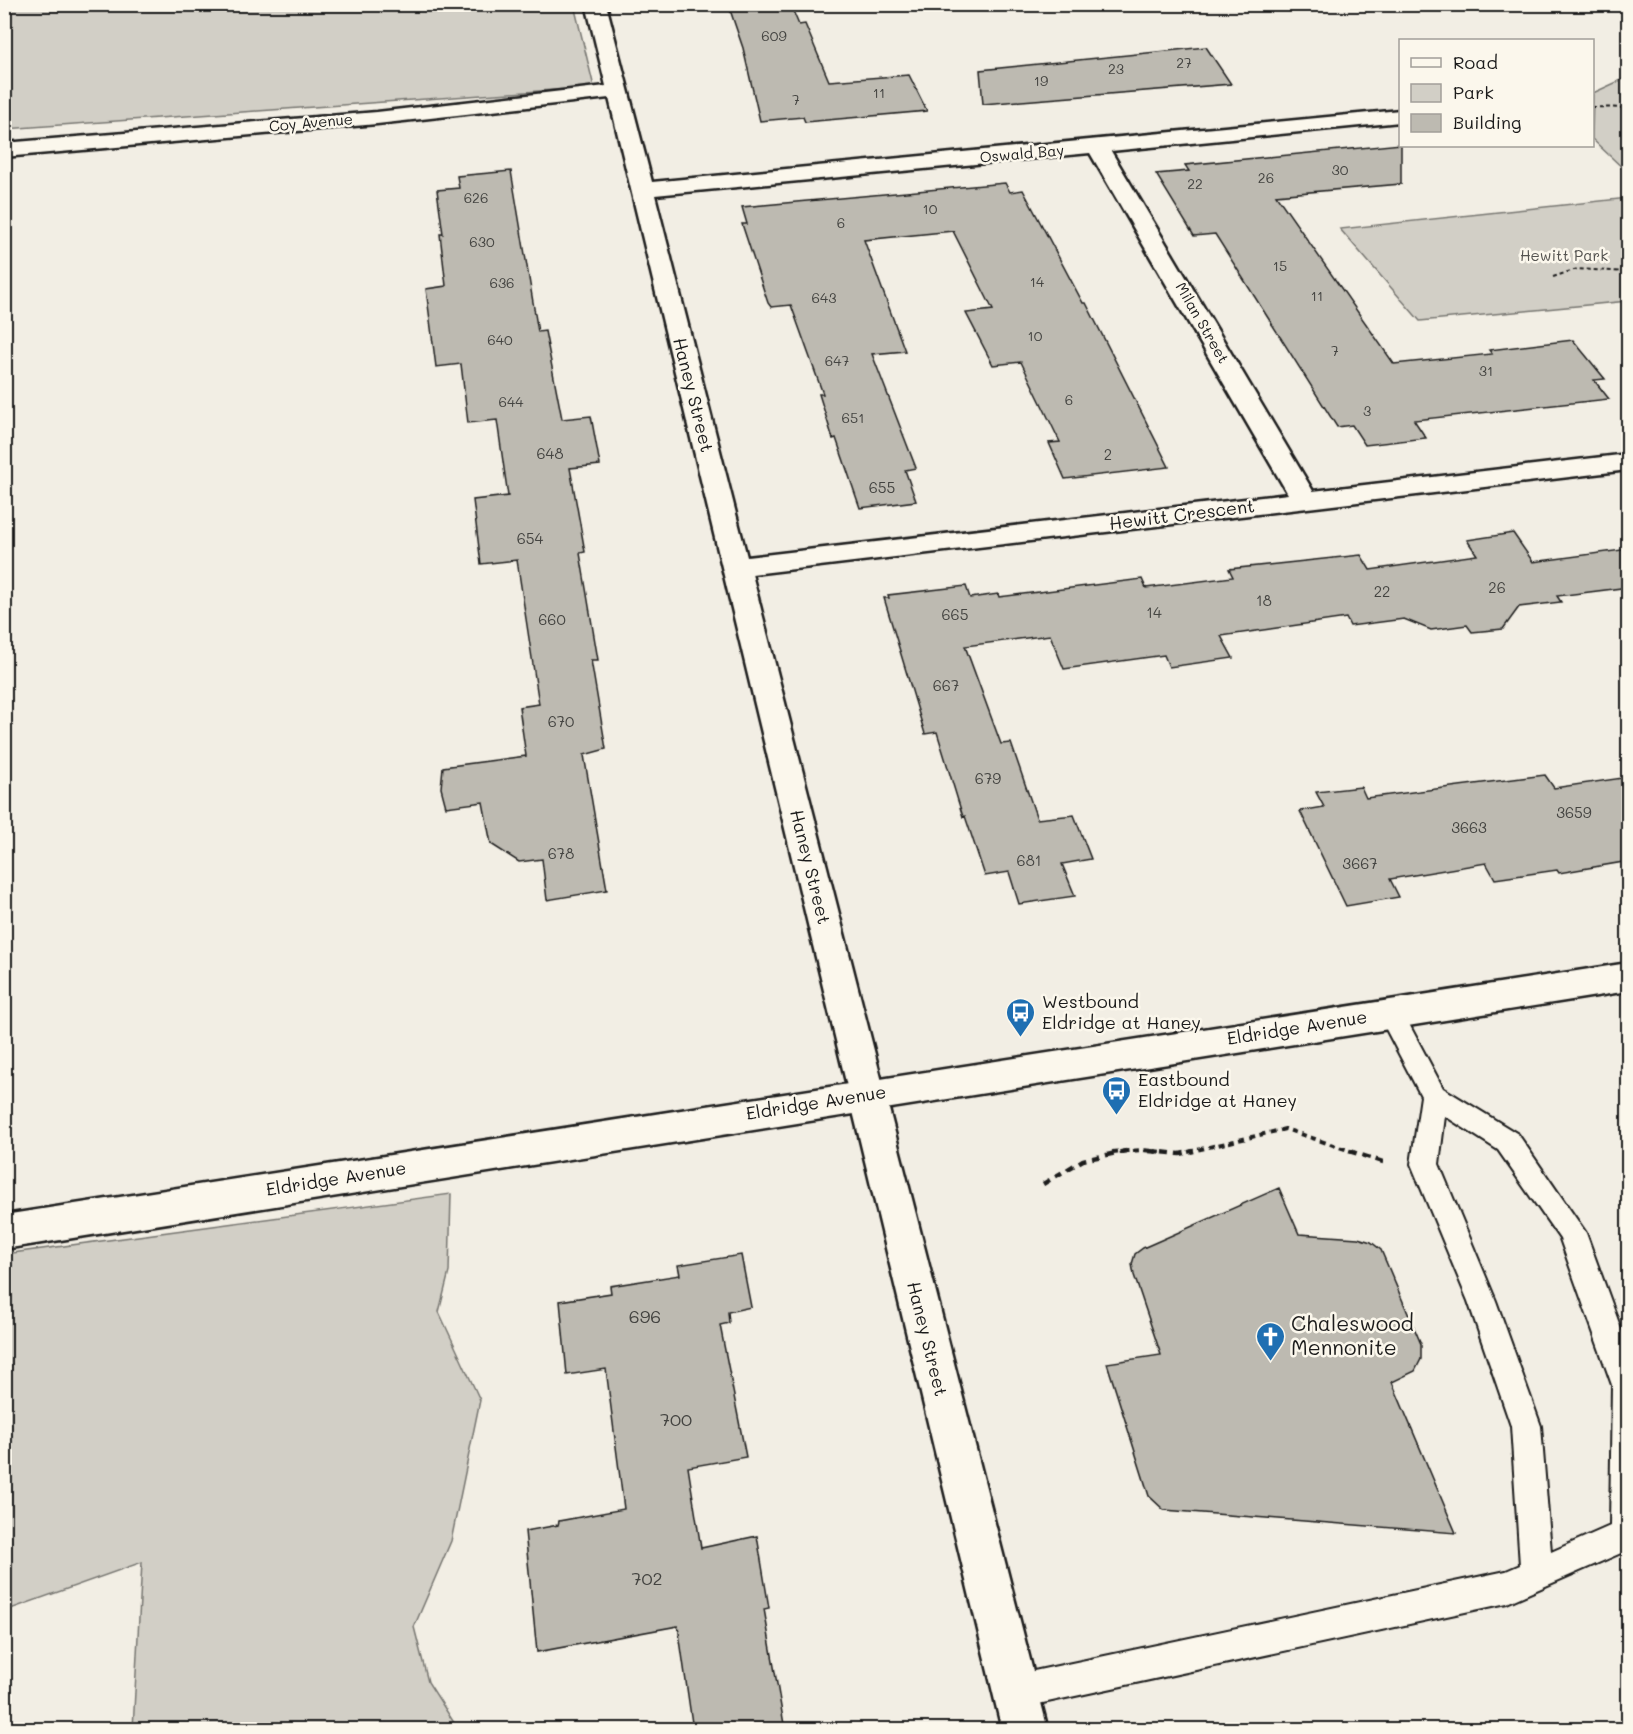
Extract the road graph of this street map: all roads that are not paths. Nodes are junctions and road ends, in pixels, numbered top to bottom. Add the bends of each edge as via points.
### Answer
1 (596, 4) edge
2 (618, 91) junction
3 (1399, 116) edge
4 (1098, 147) junction
5 (4, 150) edge
6 (642, 190) junction
7 (1629, 462) edge
8 (1305, 500) junction
9 (736, 567) junction
10 (1629, 977) edge
11 (1390, 1014) junction
12 (866, 1095) junction
13 (1434, 1096) junction
14 (4, 1232) edge
15 (1537, 1574) junction
16 (1020, 1711) edge

1 - 2 street, Haney Street
2 - 5 street, Coy Avenue via 377,118
2 - 6 street, Haney Street
3 - 4 street, Oswald Bay
4 - 6 street, Oswald Bay
4 - 8 street, Milan Street
6 - 9 street, Haney Street
7 - 8 street, Hewitt Crescent
8 - 9 street, Hewitt Crescent
9 - 12 street, Haney Street
10 - 11 street, Eldridge Avenue
11 - 12 street, Eldridge Avenue
11 - 13 lane
12 - 14 street, Eldridge Avenue
12 - 16 street, Haney Street
13 - 15 lane via 1425,1164 1482,1301 1526,1426
13 - 15 lane via 1508,1142 1572,1233 1627,1386 1626,1535
15 - 16 lane via 1507,1587

